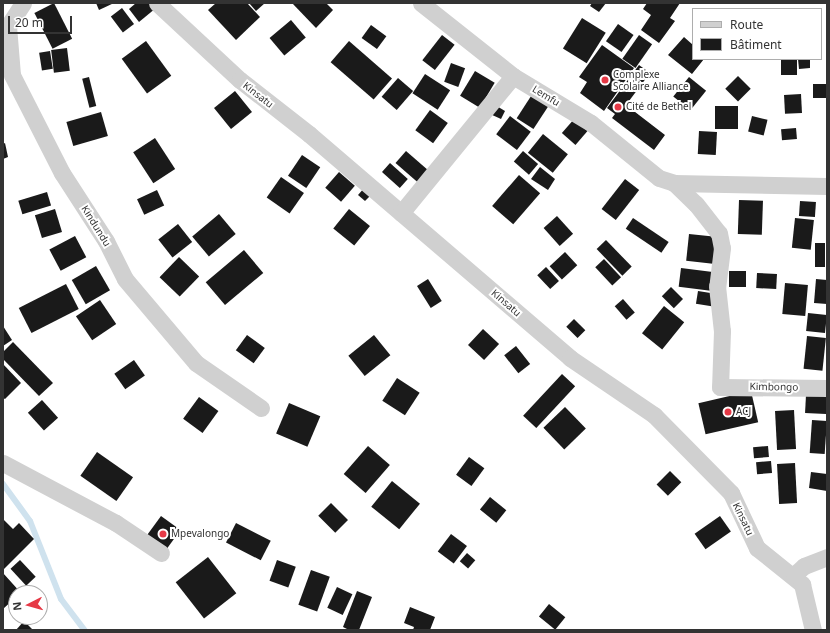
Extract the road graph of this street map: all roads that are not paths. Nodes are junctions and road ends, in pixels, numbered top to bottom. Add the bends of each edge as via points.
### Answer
1 (23, 3) edge
2 (157, 3) edge
3 (421, 3) edge
4 (513, 76) junction
5 (674, 183) junction
6 (827, 186) edge
7 (401, 213) junction
8 (720, 386) joint
9 (827, 388) edge
10 (261, 408) dead end
11 (3, 464) edge
12 (3, 472) edge
13 (22, 472) junction
14 (161, 553) dead end
15 (827, 556) edge
16 (794, 575) junction
17 (813, 630) edge

1 - 10 street, Kindundu via 8,26 12,75 62,173 106,241 126,279 196,363
2 - 7 street, Kinsatu via 240,80 309,134
3 - 4 street, Lemfu
4 - 5 street, Lemfu via 591,123 659,178
4 - 7 street
5 - 6 street, Lemfu
5 - 8 street, Lemfu via 719,232 722,248 717,286 722,331
7 - 16 street, Kinsatu via 570,358 654,415 731,493 757,548
8 - 9 street, Kimbongo
11 - 13 street
12 - 13 street
13 - 14 street via 116,523
15 - 16 street via 804,566
16 - 17 street, Kinsatu via 802,584

